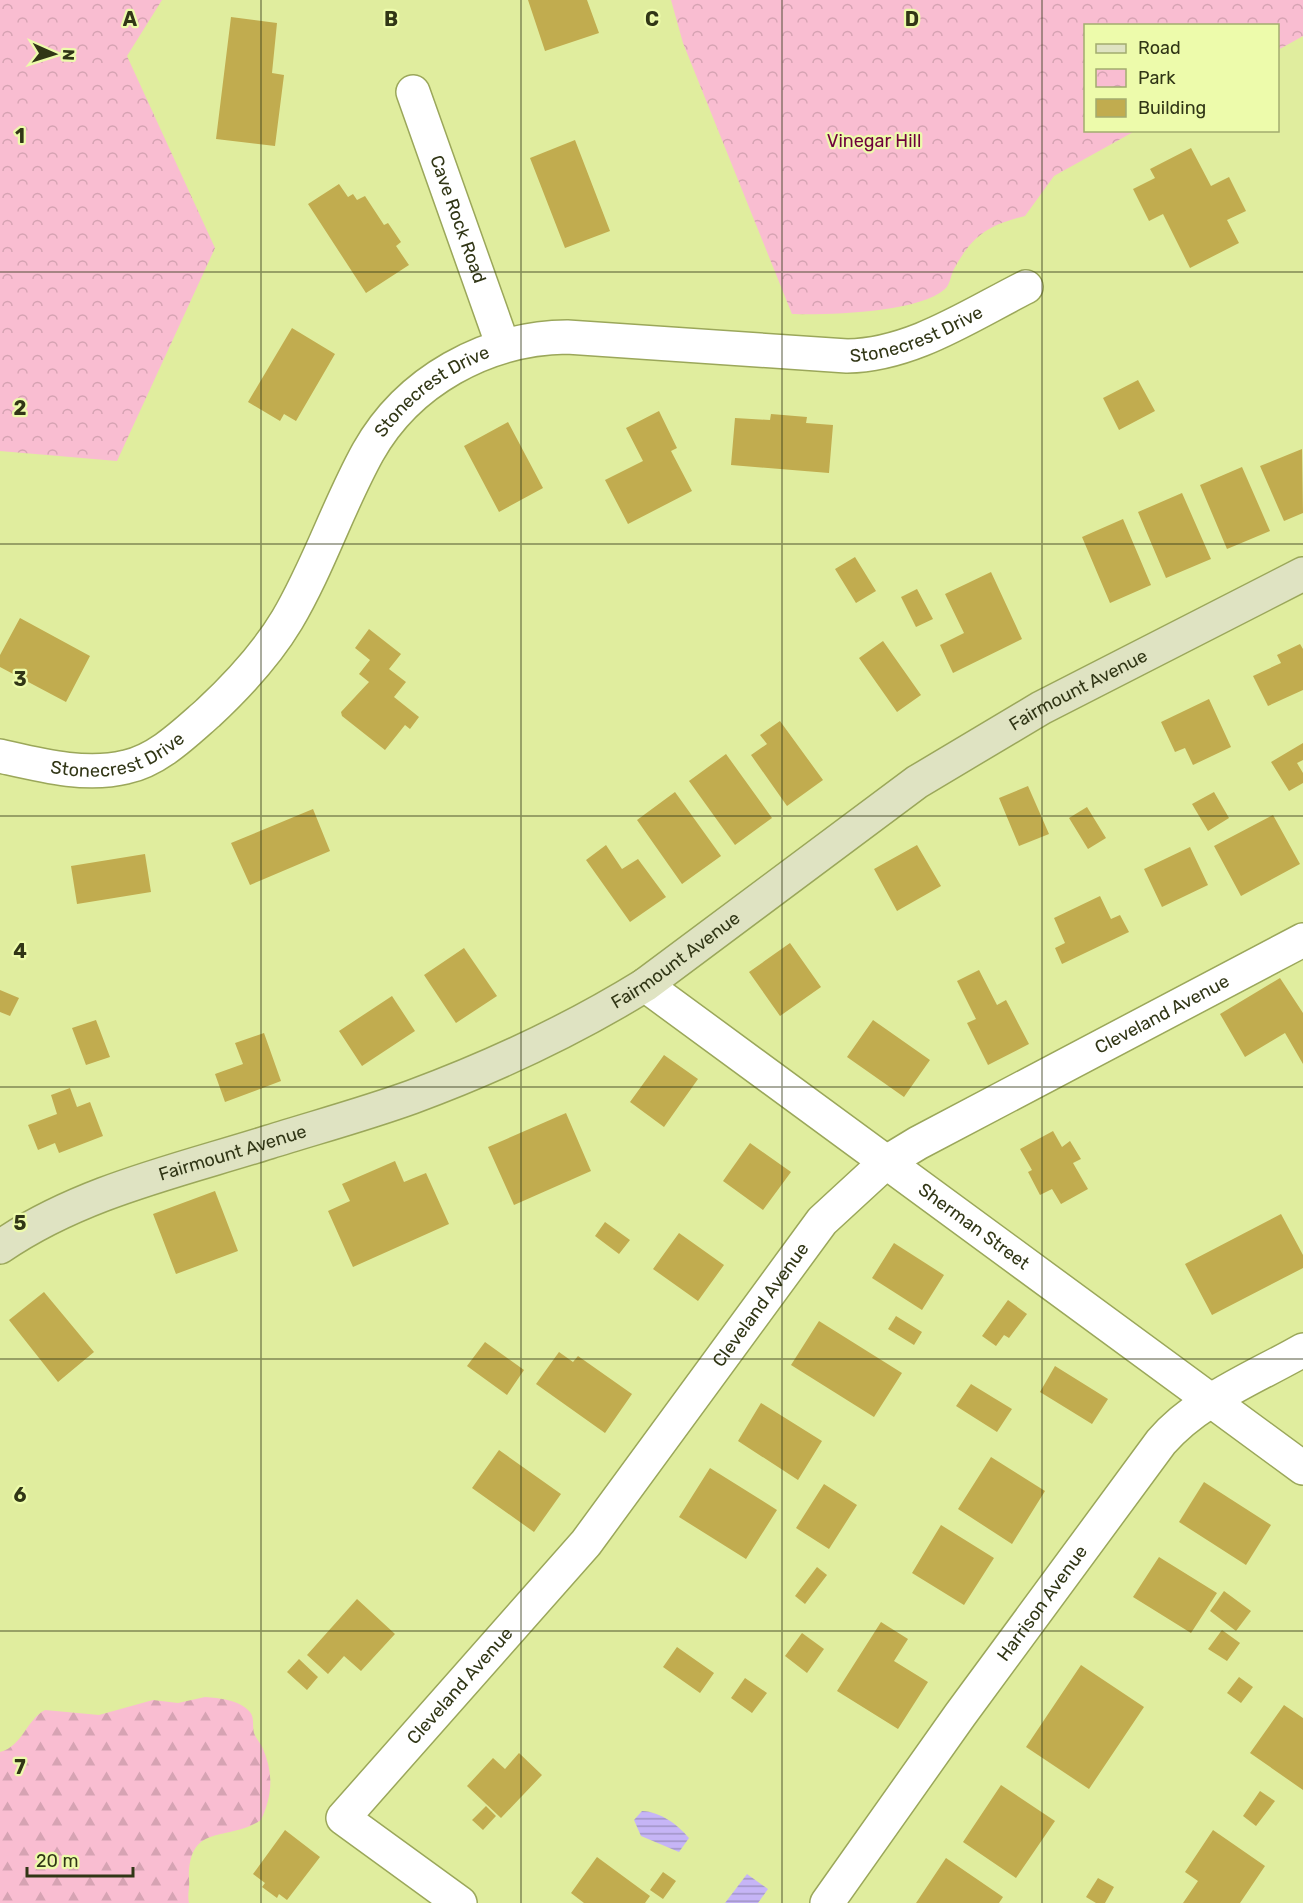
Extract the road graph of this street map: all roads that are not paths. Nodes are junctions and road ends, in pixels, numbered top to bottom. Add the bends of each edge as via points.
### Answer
1 (413, 92) dead end
2 (1026, 287) dead end
3 (502, 346) junction
4 (1303, 574) edge
5 (0, 756) edge
6 (1303, 940) edge
7 (645, 986) junction
8 (885, 1163) junction
9 (0, 1247) edge
10 (1303, 1350) edge
11 (1209, 1402) junction
12 (1303, 1468) edge
13 (460, 1903) edge
14 (827, 1903) edge

1 - 3 street, Cave Rock Road
2 - 3 street, Stonecrest Drive via 902,348 873,355 567,337
3 - 5 street, Stonecrest Drive via 472,357 432,381 389,422 358,472 327,543 277,637 245,676 181,737 144,761 106,770 71,770
4 - 7 street, Fairmount Avenue via 1041,708 917,782
6 - 8 street, Cleveland Avenue
7 - 8 street, Sherman Street
7 - 9 street, Fairmount Avenue via 561,1033 411,1098 107,1193 39,1222
8 - 11 street, Sherman Street
8 - 13 street, Cleveland Avenue via 822,1221 586,1543 343,1818
10 - 11 street, Harrison Avenue
11 - 12 street, Sherman Street
11 - 14 street, Harrison Avenue via 1154,1450

